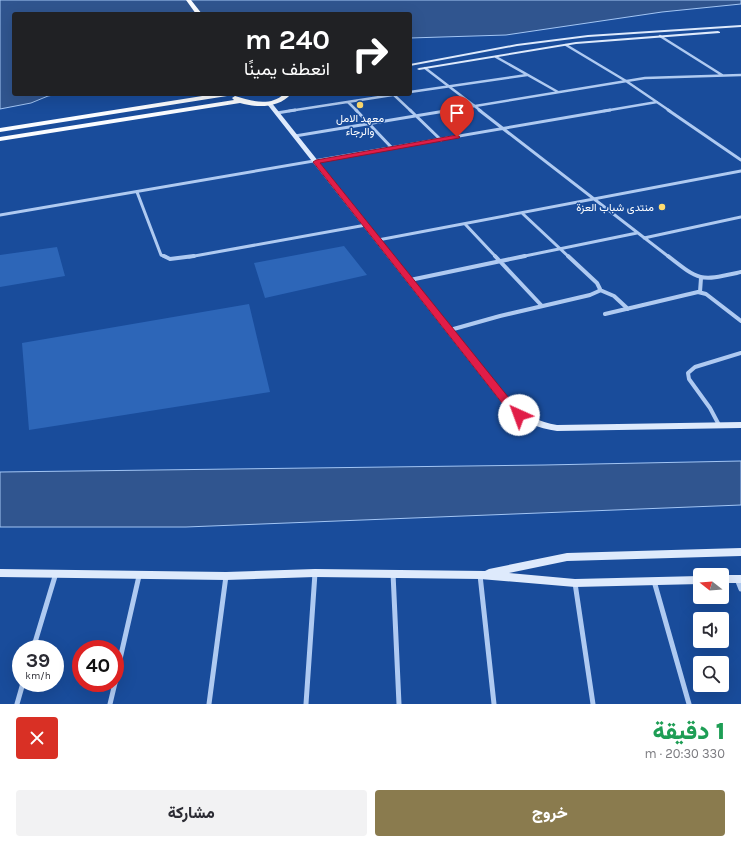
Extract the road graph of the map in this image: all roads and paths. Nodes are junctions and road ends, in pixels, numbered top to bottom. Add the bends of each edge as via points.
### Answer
1 (188, 0) edge
2 (197, 12) edge
3 (741, 26) edge
4 (741, 31) edge
5 (660, 36) junction
6 (566, 45) junction
7 (461, 56) junction
8 (496, 57) junction
9 (469, 61) junction
10 (412, 65) edge
11 (426, 68) junction
12 (412, 71) edge
13 (528, 75) junction
14 (722, 75) junction
15 (741, 75) edge
16 (626, 81) junction
17 (449, 86) junction
18 (412, 92) edge
19 (558, 92) junction
20 (215, 96) edge
21 (235, 96) edge
22 (286, 96) edge
23 (387, 96) edge
24 (395, 96) edge
25 (240, 101) junction
26 (348, 102) junction
27 (657, 102) junction
28 (269, 103) junction
29 (474, 106) junction
30 (277, 113) junction
31 (416, 116) junction
32 (368, 124) junction
33 (503, 129) junction
34 (0, 130) edge
35 (295, 136) junction
36 (0, 139) edge
37 (441, 140) junction
38 (392, 148) junction
39 (741, 160) edge
40 (316, 162) junction
41 (741, 171) edge
42 (137, 192) junction
43 (594, 200) junction
44 (522, 213) junction
45 (0, 215) edge
46 (741, 216) edge
47 (465, 224) junction
48 (366, 225) junction
49 (636, 232) junction
50 (644, 238) junction
51 (378, 240) junction
52 (560, 248) junction
53 (500, 261) junction
54 (741, 272) edge
55 (701, 278) junction
56 (410, 280) junction
57 (600, 290) junction
58 (700, 292) junction
59 (542, 306) junction
60 (628, 308) junction
61 (605, 314) dead end
62 (741, 321) edge
63 (450, 330) junction
64 (741, 353) edge
65 (719, 425) junction
66 (741, 425) edge
67 (741, 552) edge
68 (0, 573) edge
69 (56, 573) junction
70 (315, 573) junction
71 (394, 573) junction
72 (480, 575) junction
73 (139, 576) junction
74 (226, 576) junction
75 (693, 580) edge
76 (729, 580) edge
77 (654, 581) junction
78 (740, 582) edge
79 (575, 583) junction
80 (37, 640) edge
81 (124, 642) edge
82 (21, 692) edge
83 (113, 692) edge
84 (17, 704) edge
85 (110, 704) edge
86 (209, 704) edge
87 (306, 704) edge
88 (399, 704) edge
89 (494, 704) edge
90 (592, 704) edge
91 (689, 704) edge

1 - 2 main road
3 - 7 street via 588,36 517,45
4 - 5 street
5 - 6 street
5 - 14 street
6 - 8 street
6 - 16 street
7 - 9 street
7 - 10 street
8 - 9 street
8 - 13 street
9 - 11 street
11 - 12 street
11 - 17 street
13 - 17 street
13 - 19 street
14 - 15 street
14 - 16 street via 654,77
16 - 19 street
16 - 27 street
17 - 18 street
17 - 29 street
19 - 29 street
20 - 34 main road
21 - 25 main road
22 - 28 main road
23 - 26 street
24 - 31 street
25 - 28 main road via 253,104
25 - 36 main road
26 - 30 street
26 - 32 street
27 - 33 street
27 - 39 street
28 - 30 street
29 - 31 street
29 - 33 street
30 - 35 street
31 - 32 street
31 - 37 street
32 - 35 street
32 - 38 street
33 - 37 street
33 - 43 street
35 - 40 street
37 - 38 street
38 - 40 street
40 - 42 street
40 - 48 street
41 - 43 street
42 - 45 street
42 - 48 street via 161,255 170,259
43 - 44 street
43 - 49 street
44 - 47 street
44 - 52 street
46 - 50 street
47 - 51 street
47 - 53 street
48 - 51 street
49 - 50 street
49 - 52 street
50 - 55 street via 687,272
51 - 56 street
52 - 53 street
52 - 57 street via 597,283
53 - 56 street
53 - 59 street
54 - 55 street via 712,279
55 - 58 street
56 - 63 street
57 - 59 street via 590,295
57 - 60 street via 614,296
58 - 60 street
58 - 62 street
59 - 63 street
60 - 61 street
63 - 65 street via 509,406 530,422 557,428
64 - 65 street via 695,367 688,373 689,379
65 - 66 street
67 - 72 street via 567,557
68 - 69 street
69 - 73 street
69 - 80 street
70 - 71 street
70 - 74 street
70 - 87 street
71 - 72 street
71 - 88 street
72 - 79 street
72 - 89 street
73 - 74 street
73 - 81 street
74 - 86 street
75 - 77 street
76 - 78 street
77 - 79 street
77 - 91 street
79 - 90 street
82 - 84 street
83 - 85 street

